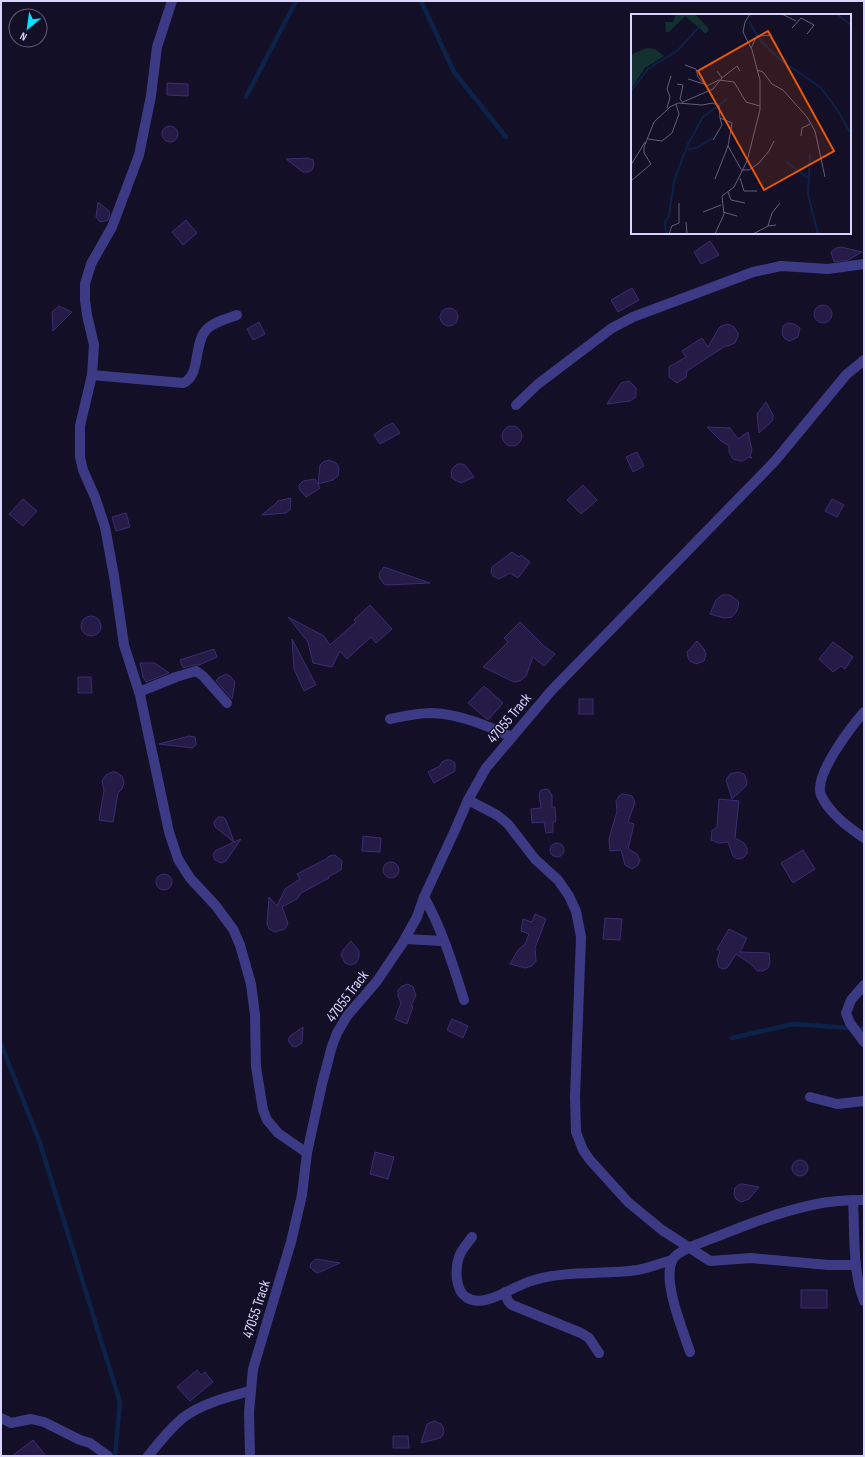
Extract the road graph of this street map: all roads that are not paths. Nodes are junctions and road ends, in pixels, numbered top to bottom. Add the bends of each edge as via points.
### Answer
1 (172, 1) edge
2 (864, 264) edge
3 (237, 314) dead end
4 (864, 360) edge
5 (92, 375) junction
6 (516, 405) dead end
7 (139, 692) junction
8 (227, 703) dead end
9 (864, 712) edge
10 (390, 719) dead end
11 (512, 737) junction
12 (468, 800) junction
13 (864, 838) edge
14 (424, 897) junction
15 (405, 939) junction
16 (444, 941) junction
17 (864, 985) edge
18 (464, 1000) dead end
19 (864, 1042) edge
20 (810, 1097) dead end
21 (864, 1101) edge
22 (307, 1153) junction
23 (853, 1200) junction
24 (864, 1200) edge
25 (472, 1236) dead end
26 (688, 1248) junction
27 (672, 1260) junction
28 (856, 1265) junction
29 (505, 1292) junction
30 (863, 1296) edge
31 (690, 1352) dead end
32 (598, 1353) dead end
33 (250, 1391) junction
34 (1, 1418) edge
35 (108, 1456) edge
36 (148, 1456) edge
37 (250, 1456) edge

1 - 5 street via 157,47 151,96 139,156 112,227 91,264 85,284 87,315 94,345
2 - 6 street via 828,269 781,266 769,268 633,317 612,328 574,355
3 - 5 street via 207,329 199,342 194,370 187,382
4 - 11 street, 47055 Track via 846,375 769,467 551,691
5 - 7 street via 80,426 80,457 85,477 105,527 124,645
7 - 8 street via 196,671
7 - 22 street via 168,832 178,859 190,878 233,929 244,957 255,1015 256,1068 263,1110 267,1120 278,1133
9 - 13 street via 835,752 819,786 820,794 834,813
10 - 11 street via 433,713 483,724
11 - 12 street, 47055 Track via 486,768
12 - 14 street, 47055 Track
12 - 26 street via 497,814 508,824 534,858 558,880 576,911 581,938 576,1132 583,1150 628,1202
14 - 15 street, 47055 Track
14 - 16 street
15 - 16 street
15 - 22 street, 47055 Track via 337,1033 322,1084
16 - 18 street
17 - 19 street via 851,1000 846,1014
20 - 21 street via 837,1104
22 - 33 street, 47055 Track via 302,1195 291,1242 253,1369
23 - 24 street
23 - 26 street via 814,1204 788,1211
23 - 28 street
25 - 29 street via 459,1256 457,1270 460,1290 466,1297 475,1301 493,1298
26 - 27 street
26 - 28 street via 710,1261 751,1258
27 - 29 street via 638,1270 541,1278
27 - 31 street via 669,1280 671,1295
28 - 30 street
29 - 32 street via 512,1305 589,1338
33 - 36 street via 211,1403 185,1417
33 - 37 street, 47055 Track
34 - 35 street via 11,1423 31,1419 44,1422 90,1443

